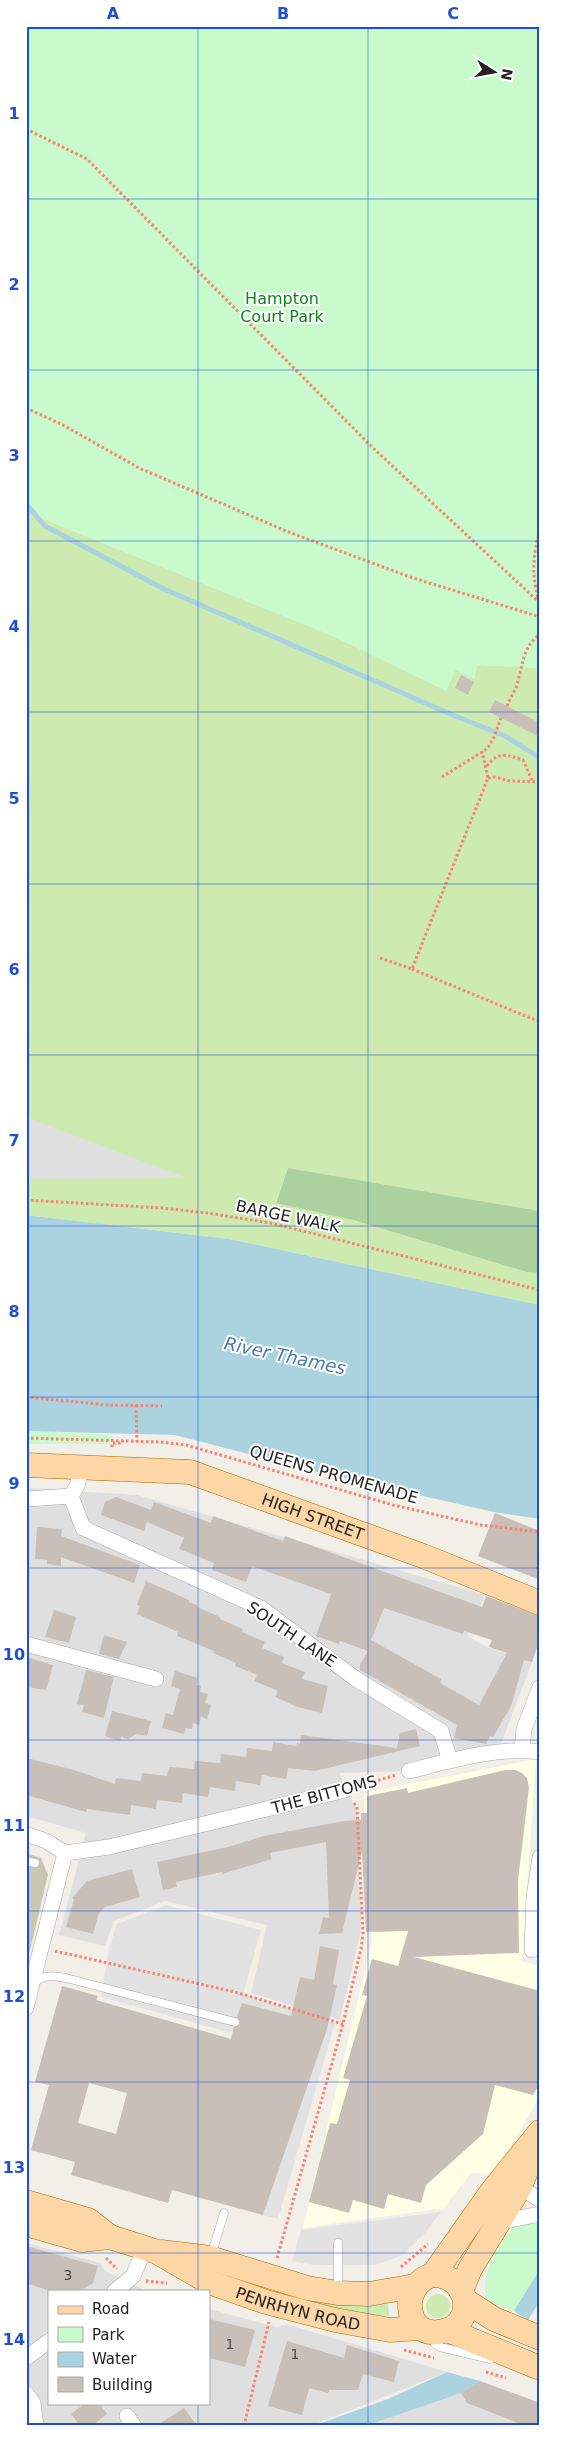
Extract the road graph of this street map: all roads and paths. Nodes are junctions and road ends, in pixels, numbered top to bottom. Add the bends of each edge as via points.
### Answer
1 (26, 128) edge
2 (26, 408) edge
3 (540, 528) edge
4 (540, 602) edge
5 (540, 616) edge
6 (540, 634) edge
7 (507, 706) dead end
8 (501, 718) dead end
9 (482, 752) junction
10 (486, 766) junction
11 (442, 777) dead end
12 (488, 778) junction
13 (532, 780) junction
14 (540, 782) edge
15 (380, 958) dead end
16 (412, 969) junction
17 (540, 1022) edge
18 (26, 1200) edge
19 (540, 1290) edge
20 (26, 1397) edge
21 (136, 1405) junction
22 (162, 1406) dead end
23 (26, 1438) edge
24 (122, 1442) junction
25 (137, 1442) junction
26 (112, 1445) dead end
27 (26, 1465) edge
28 (79, 1468) junction
29 (71, 1496) junction
30 (26, 1499) edge
31 (540, 1532) edge
32 (540, 1603) edge
33 (26, 1644) edge
34 (156, 1679) dead end
35 (540, 1687) edge
36 (522, 1749) junction
37 (540, 1752) edge
38 (450, 1761) junction
39 (409, 1771) joint
40 (345, 1790) junction
41 (26, 1834) edge
42 (65, 1853) junction
43 (540, 1856) edge
44 (26, 1861) edge
45 (36, 1863) dead end
46 (41, 1948) junction
47 (532, 1950) dead end
48 (31, 1986) junction
49 (26, 2008) edge
50 (235, 2022) dead end
51 (343, 2024) junction
52 (540, 2133) edge
53 (520, 2187) junction
54 (540, 2200) edge
55 (26, 2202) edge
56 (224, 2213) dead end
57 (540, 2214) edge
58 (499, 2222) junction
59 (26, 2224) edge
60 (110, 2237) junction
61 (434, 2239) dead end
62 (338, 2243) dead end
63 (151, 2250) junction
64 (210, 2258) junction
65 (275, 2266) dead end
66 (400, 2268) dead end
67 (424, 2281) junction
68 (116, 2290) edge
69 (338, 2294) junction
70 (464, 2296) junction
71 (270, 2316) dead end
72 (432, 2330) junction
73 (540, 2338) edge
74 (48, 2342) edge
75 (26, 2358) edge
76 (540, 2368) edge
77 (26, 2393) edge
78 (36, 2426) edge
79 (244, 2426) edge

1 - 4 path via 87,159 372,447
2 - 5 path via 139,468 286,532 410,576
3 - 4 path via 533,559 533,582
6 - 7 path via 531,640 524,653 516,688
8 - 9 path via 494,737
9 - 10 path
9 - 11 path
10 - 12 path
10 - 13 path via 493,757 503,753 523,760
12 - 13 path
12 - 16 path
13 - 14 path
15 - 16 path
16 - 17 path
18 - 19 path, BARGE WALK via 162,1208 271,1223
20 - 21 path
21 - 22 path
21 - 25 path
23 - 24 path, QUEENS PROMENADE
24 - 25 path, QUEENS PROMENADE
24 - 26 path
25 - 31 path, QUEENS PROMENADE via 186,1445 393,1506
27 - 28 main road, HIGH STREET
28 - 29 street via 78,1484
28 - 32 main road, HIGH STREET via 190,1472 423,1556
29 - 30 street
29 - 38 street, SOUTH LANE via 82,1528 261,1608 356,1679 441,1731
33 - 34 street
35 - 36 street via 524,1729
36 - 37 street
36 - 38 street
38 - 39 street
39 - 40 path, THE BITTOMS
40 - 42 street, THE BITTOMS via 109,1847
40 - 51 path via 357,1807 363,1934
41 - 42 street
42 - 46 street
43 - 47 street via 534,1897
44 - 45 lane
46 - 48 street
46 - 51 path via 235,1992
48 - 49 street
48 - 50 lane via 39,1978 66,1978
51 - 65 path
52 - 53 main road
52 - 67 main road
53 - 54 street
53 - 58 main road
55 - 60 main road, PENRHYN ROAD via 88,2220
56 - 64 lane
57 - 58 street
58 - 70 main road via 470,2269
59 - 60 main road, PENRHYN ROAD via 82,2240
60 - 63 main road, PENRHYN ROAD
61 - 66 path
62 - 69 lane
63 - 64 main road, PENRHYN ROAD
63 - 68 street via 133,2276
63 - 72 main road, PENRHYN ROAD via 191,2274 253,2298 335,2320 390,2330
64 - 69 main road, PENRHYN ROAD
67 - 69 main road, PENRHYN ROAD via 369,2294
67 - 70 main road via 452,2279
67 - 72 main road via 410,2295 411,2316
70 - 72 main road via 464,2316 459,2322
70 - 73 main road via 494,2319
71 - 79 path
72 - 76 main road
74 - 75 street
77 - 78 street via 34,2403

